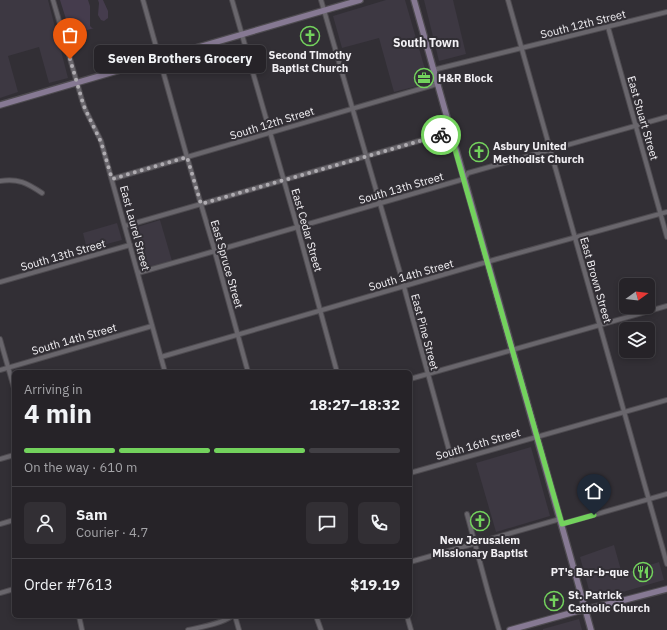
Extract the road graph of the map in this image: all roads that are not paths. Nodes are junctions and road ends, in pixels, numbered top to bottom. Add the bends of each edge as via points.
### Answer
1 (53, 0) edge
2 (143, 0) edge
3 (232, 0) edge
4 (321, 0) edge
5 (360, 0) edge
6 (414, 0) edge
7 (508, 0) edge
8 (324, 10) junction
9 (667, 12) edge
10 (608, 27) junction
11 (242, 34) junction
12 (522, 48) junction
13 (160, 59) junction
14 (433, 70) junction
15 (77, 83) junction
16 (437, 84) junction
17 (0, 105) edge
18 (353, 109) junction
19 (667, 118) edge
20 (636, 126) junction
21 (450, 132) junction
22 (270, 133) junction
23 (550, 150) junction
24 (366, 156) junction
25 (187, 157) junction
26 (112, 179) junction
27 (464, 179) junction
28 (284, 180) junction
29 (0, 181) edge
30 (42, 193) dead end
31 (380, 203) junction
32 (201, 204) junction
33 (667, 212) edge
34 (660, 214) junction
35 (125, 226) junction
36 (297, 228) junction
37 (575, 237) junction
38 (667, 237) edge
39 (130, 244) junction
40 (215, 252) junction
41 (488, 262) junction
42 (138, 273) junction
43 (0, 282) edge
44 (404, 287) junction
45 (667, 306) edge
46 (320, 310) junction
47 (600, 325) junction
48 (152, 326) junction
49 (238, 334) junction
50 (0, 339) edge
51 (512, 349) junction
52 (161, 356) junction
53 (8, 367) junction
54 (0, 370) edge
55 (165, 370) edge
56 (247, 370) edge
57 (336, 370) edge
58 (428, 374) junction
59 (412, 378) edge
60 (12, 381) edge
61 (667, 400) edge
62 (625, 412) junction
63 (537, 437) junction
64 (12, 456) edge
65 (0, 459) edge
66 (452, 461) junction
67 (412, 472) edge
68 (667, 494) edge
69 (649, 499) junction
70 (467, 514) dead end
71 (12, 521) edge
72 (561, 521) junction
73 (0, 524) edge
74 (475, 543) junction
75 (412, 561) edge
76 (667, 564) edge
77 (667, 589) edge
78 (12, 590) edge
79 (0, 593) edge
80 (585, 609) junction
81 (79, 618) edge
82 (228, 618) edge
83 (235, 618) edge
84 (317, 618) edge
85 (408, 618) edge
86 (82, 630) edge
87 (188, 630) edge
88 (239, 630) edge
89 (320, 630) edge
90 (411, 630) edge
91 (499, 630) edge
92 (510, 630) edge
93 (591, 630) edge

1 - 15 street, East Laurel Street
2 - 13 street, East Spruce Street
3 - 11 street, East Cedar Street
4 - 8 street, East Pine Street
5 - 8 main road
6 - 14 main road
7 - 12 street, East Brown Street
8 - 11 main road
8 - 18 street, East Pine Street
9 - 10 street, South 12th Street
10 - 12 street, South 12th Street
10 - 20 street, East Stuart Street
11 - 13 main road
11 - 22 street, East Cedar Street
12 - 14 street, South 12th Street
12 - 23 street, East Brown Street
13 - 15 main road
13 - 25 street, East Spruce Street
14 - 16 main road
15 - 17 main road
15 - 26 street, East Laurel Street via 85,109 101,142
16 - 18 street, South 12th Street
16 - 21 main road
18 - 22 street, South 12th Street
18 - 24 street, East Pine Street
19 - 20 street, South 13th Street
20 - 23 street, South 13th Street
20 - 34 street, East Stuart Street
21 - 24 street
21 - 27 main road
22 - 25 street, South 12th Street
22 - 28 street, East Cedar Street
23 - 27 street, South 13th Street via 468,173
23 - 37 street, East Brown Street
24 - 28 street
24 - 31 street, East Pine Street
25 - 26 street, South 12th Street
25 - 32 street, East Spruce Street
26 - 35 street, East Laurel Street
27 - 31 street, South 13th Street
27 - 41 main road
28 - 32 street
28 - 36 street, East Cedar Street
29 - 30 street via 17,180
31 - 36 street, South 13th Street
31 - 44 street, East Pine Street
32 - 35 street
32 - 40 street, East Spruce Street
33 - 34 street, South 14th Street
34 - 37 street, South 14th Street
34 - 38 street, East Stuart Street
35 - 39 street, East Laurel Street
36 - 40 street, South 13th Street
36 - 46 street, East Cedar Street
37 - 41 street, South 14th Street
37 - 47 street, East Brown Street
39 - 42 street, East Laurel Street
39 - 43 street, South 13th Street
40 - 42 street, South 13th Street
40 - 49 street, East Spruce Street
41 - 44 street, South 14th Street
41 - 51 main road
42 - 48 street, East Laurel Street
44 - 46 street, South 14th Street
44 - 58 street, East Pine Street
45 - 47 street
46 - 49 street, South 14th Street
46 - 57 street, East Cedar Street
47 - 51 street
47 - 62 street, East Brown Street
48 - 52 street, East Laurel Street
48 - 53 street, South 14th Street
49 - 52 street, South 14th Street
49 - 56 street, East Spruce Street
50 - 53 street
51 - 58 street
51 - 63 main road
52 - 55 street, East Laurel Street
53 - 54 street, South 14th Street
53 - 60 street
58 - 59 street
58 - 66 street, East Pine Street
61 - 62 street, South 16th Street
62 - 63 street, South 16th Street
62 - 69 street, East Brown Street
63 - 66 street, South 16th Street
63 - 72 main road
64 - 65 street
66 - 67 street, South 16th Street
68 - 69 street
69 - 72 street
69 - 76 street, East Brown Street
70 - 74 street
71 - 73 street
72 - 74 street
72 - 80 main road
74 - 75 street
74 - 91 street
77 - 80 main road
78 - 79 street
80 - 92 main road
80 - 93 main road
81 - 86 street
82 - 87 street
83 - 88 street
84 - 89 street
85 - 90 street

